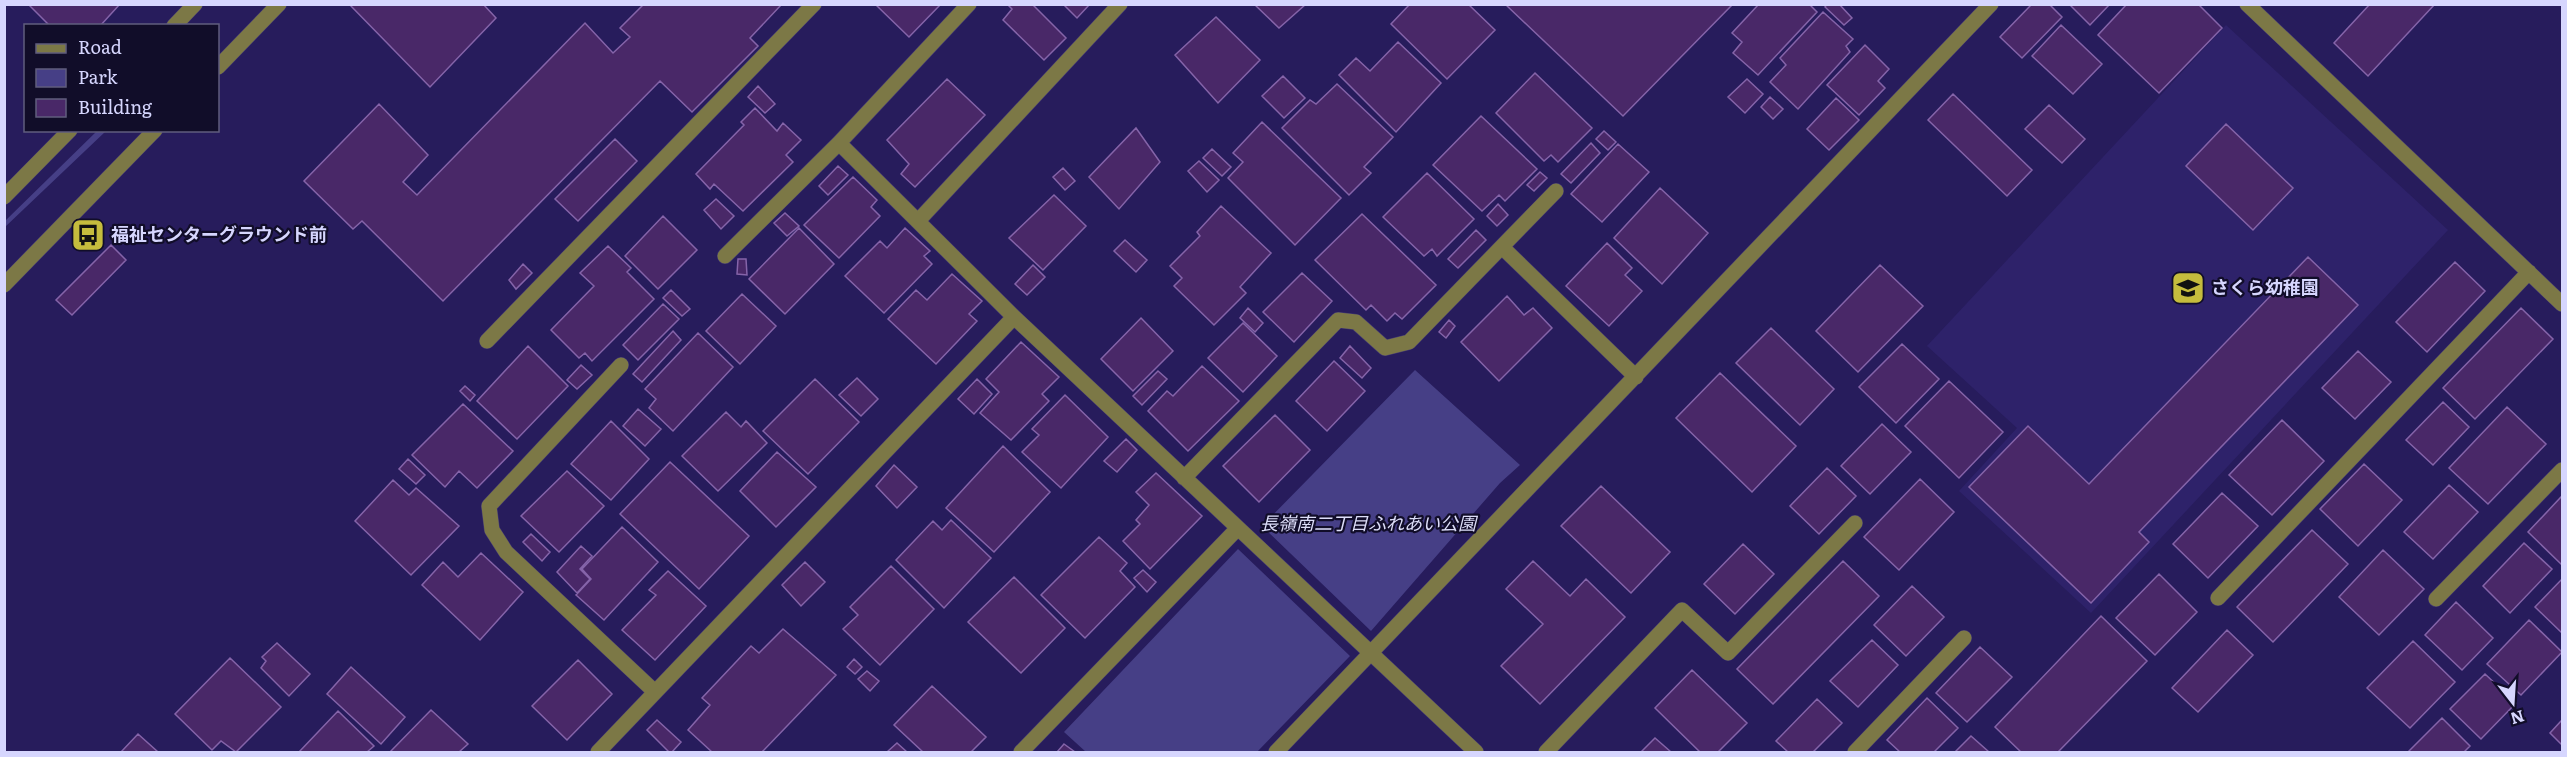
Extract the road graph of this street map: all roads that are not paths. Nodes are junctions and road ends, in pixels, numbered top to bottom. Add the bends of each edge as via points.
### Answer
1 (195, 4) edge
2 (279, 4) edge
3 (814, 4) edge
4 (969, 4) edge
5 (1120, 4) edge
6 (1991, 4) edge
7 (2247, 4) edge
8 (176, 24) edge
9 (219, 66) edge
10 (68, 132) edge
11 (153, 132) edge
12 (839, 143) junction
13 (1556, 191) dead end
14 (4, 197) edge
15 (918, 221) junction
16 (1502, 247) junction
17 (725, 256) dead end
18 (2529, 272) junction
19 (4, 285) edge
20 (2562, 304) edge
21 (1014, 317) junction
22 (487, 341) dead end
23 (621, 365) dead end
24 (1636, 377) junction
25 (2562, 470) edge
26 (1184, 478) junction
27 (1855, 523) dead end
28 (1238, 528) junction
29 (2218, 598) dead end
30 (2436, 599) dead end
31 (1964, 638) dead end
32 (1372, 653) junction
33 (656, 692) junction
34 (598, 753) edge
35 (1021, 753) edge
36 (1276, 753) edge
37 (1476, 753) edge
38 (1546, 753) edge
39 (1855, 753) edge

1 - 8 street
2 - 9 street
3 - 22 street
4 - 12 street
5 - 15 street
6 - 24 street
7 - 18 street
10 - 14 street
11 - 19 street
12 - 15 street
12 - 17 street
13 - 16 street
15 - 21 street
16 - 24 street
16 - 26 street via 1409,342 1384,348 1356,322 1338,320
18 - 20 street
18 - 29 street
21 - 26 street
21 - 33 street
23 - 33 street via 489,506 492,530 506,552
24 - 32 street
25 - 30 street
26 - 28 street
27 - 38 street via 1728,653 1682,610
28 - 32 street
28 - 35 street
31 - 39 street
32 - 36 street
32 - 37 street
33 - 34 street

